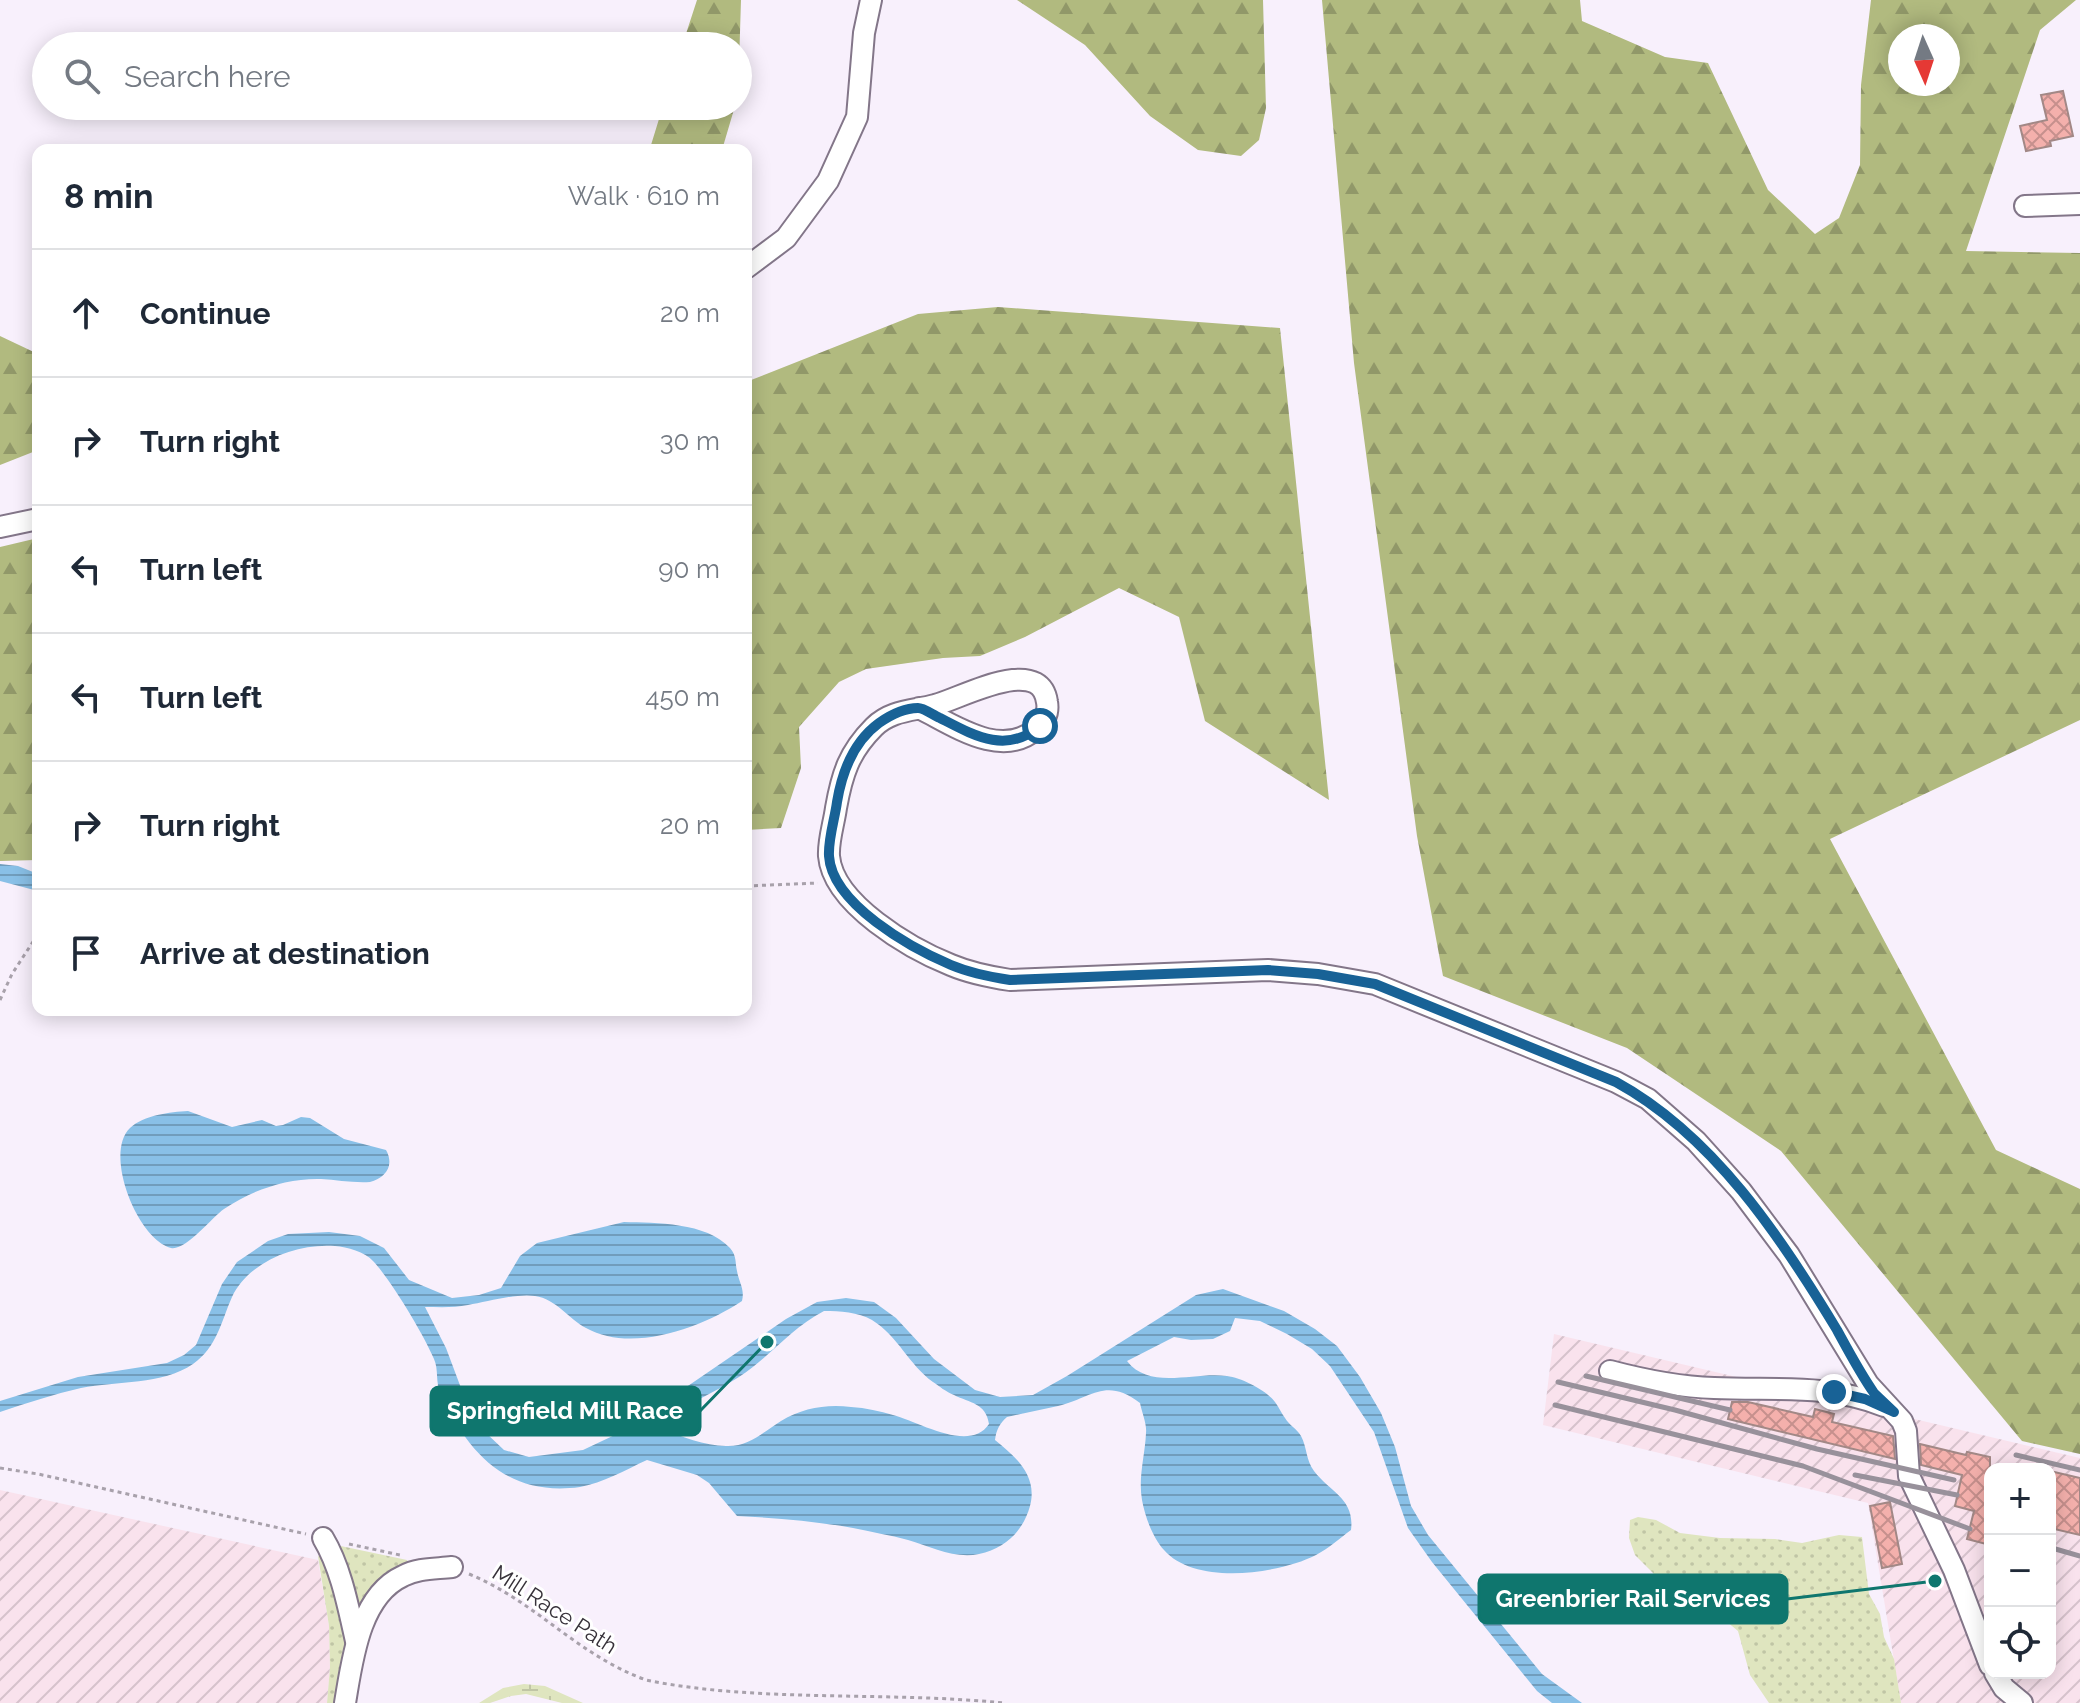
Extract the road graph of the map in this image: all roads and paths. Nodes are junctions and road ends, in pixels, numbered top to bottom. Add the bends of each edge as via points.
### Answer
1 (871, 0) edge
2 (2080, 204) edge
3 (2025, 206) dead end
4 (752, 264) edge
5 (32, 520) edge
6 (0, 527) edge
7 (919, 708) junction
8 (837, 883) junction
9 (752, 886) edge
10 (32, 943) edge
11 (0, 1000) edge
12 (1610, 1371) dead end
13 (1894, 1412) junction
14 (0, 1468) edge
15 (323, 1538) junction
16 (408, 1557) dead end
17 (452, 1567) joint
18 (356, 1641) junction
19 (1984, 1649) edge
20 (1999, 1679) edge
21 (695, 1695) dead end
22 (796, 1701) edge
23 (345, 1703) edge
24 (1004, 1703) edge
25 (2022, 1703) edge

1 - 4 street via 857,117 828,181 786,238
2 - 3 street
5 - 6 street
7 - 7 street via 998,742 1030,734 1047,715 1042,690 1032,682 1004,680
7 - 8 street via 892,714 875,726 842,773 829,856
8 - 9 path
8 - 13 street via 895,935 950,965 984,976 1010,980 1268,970 1318,974 1375,984 1616,1082 1648,1099 1741,1191 1789,1255 1874,1393
10 - 11 path
12 - 13 street via 1698,1387 1834,1392
13 - 19 street via 1906,1431 1909,1476
14 - 15 path
15 - 16 path
15 - 18 street
17 - 18 street via 420,1570 394,1580 375,1601
17 - 21 path, Mill Race Path via 511,1595 610,1664
18 - 23 street
20 - 25 street
22 - 24 path

